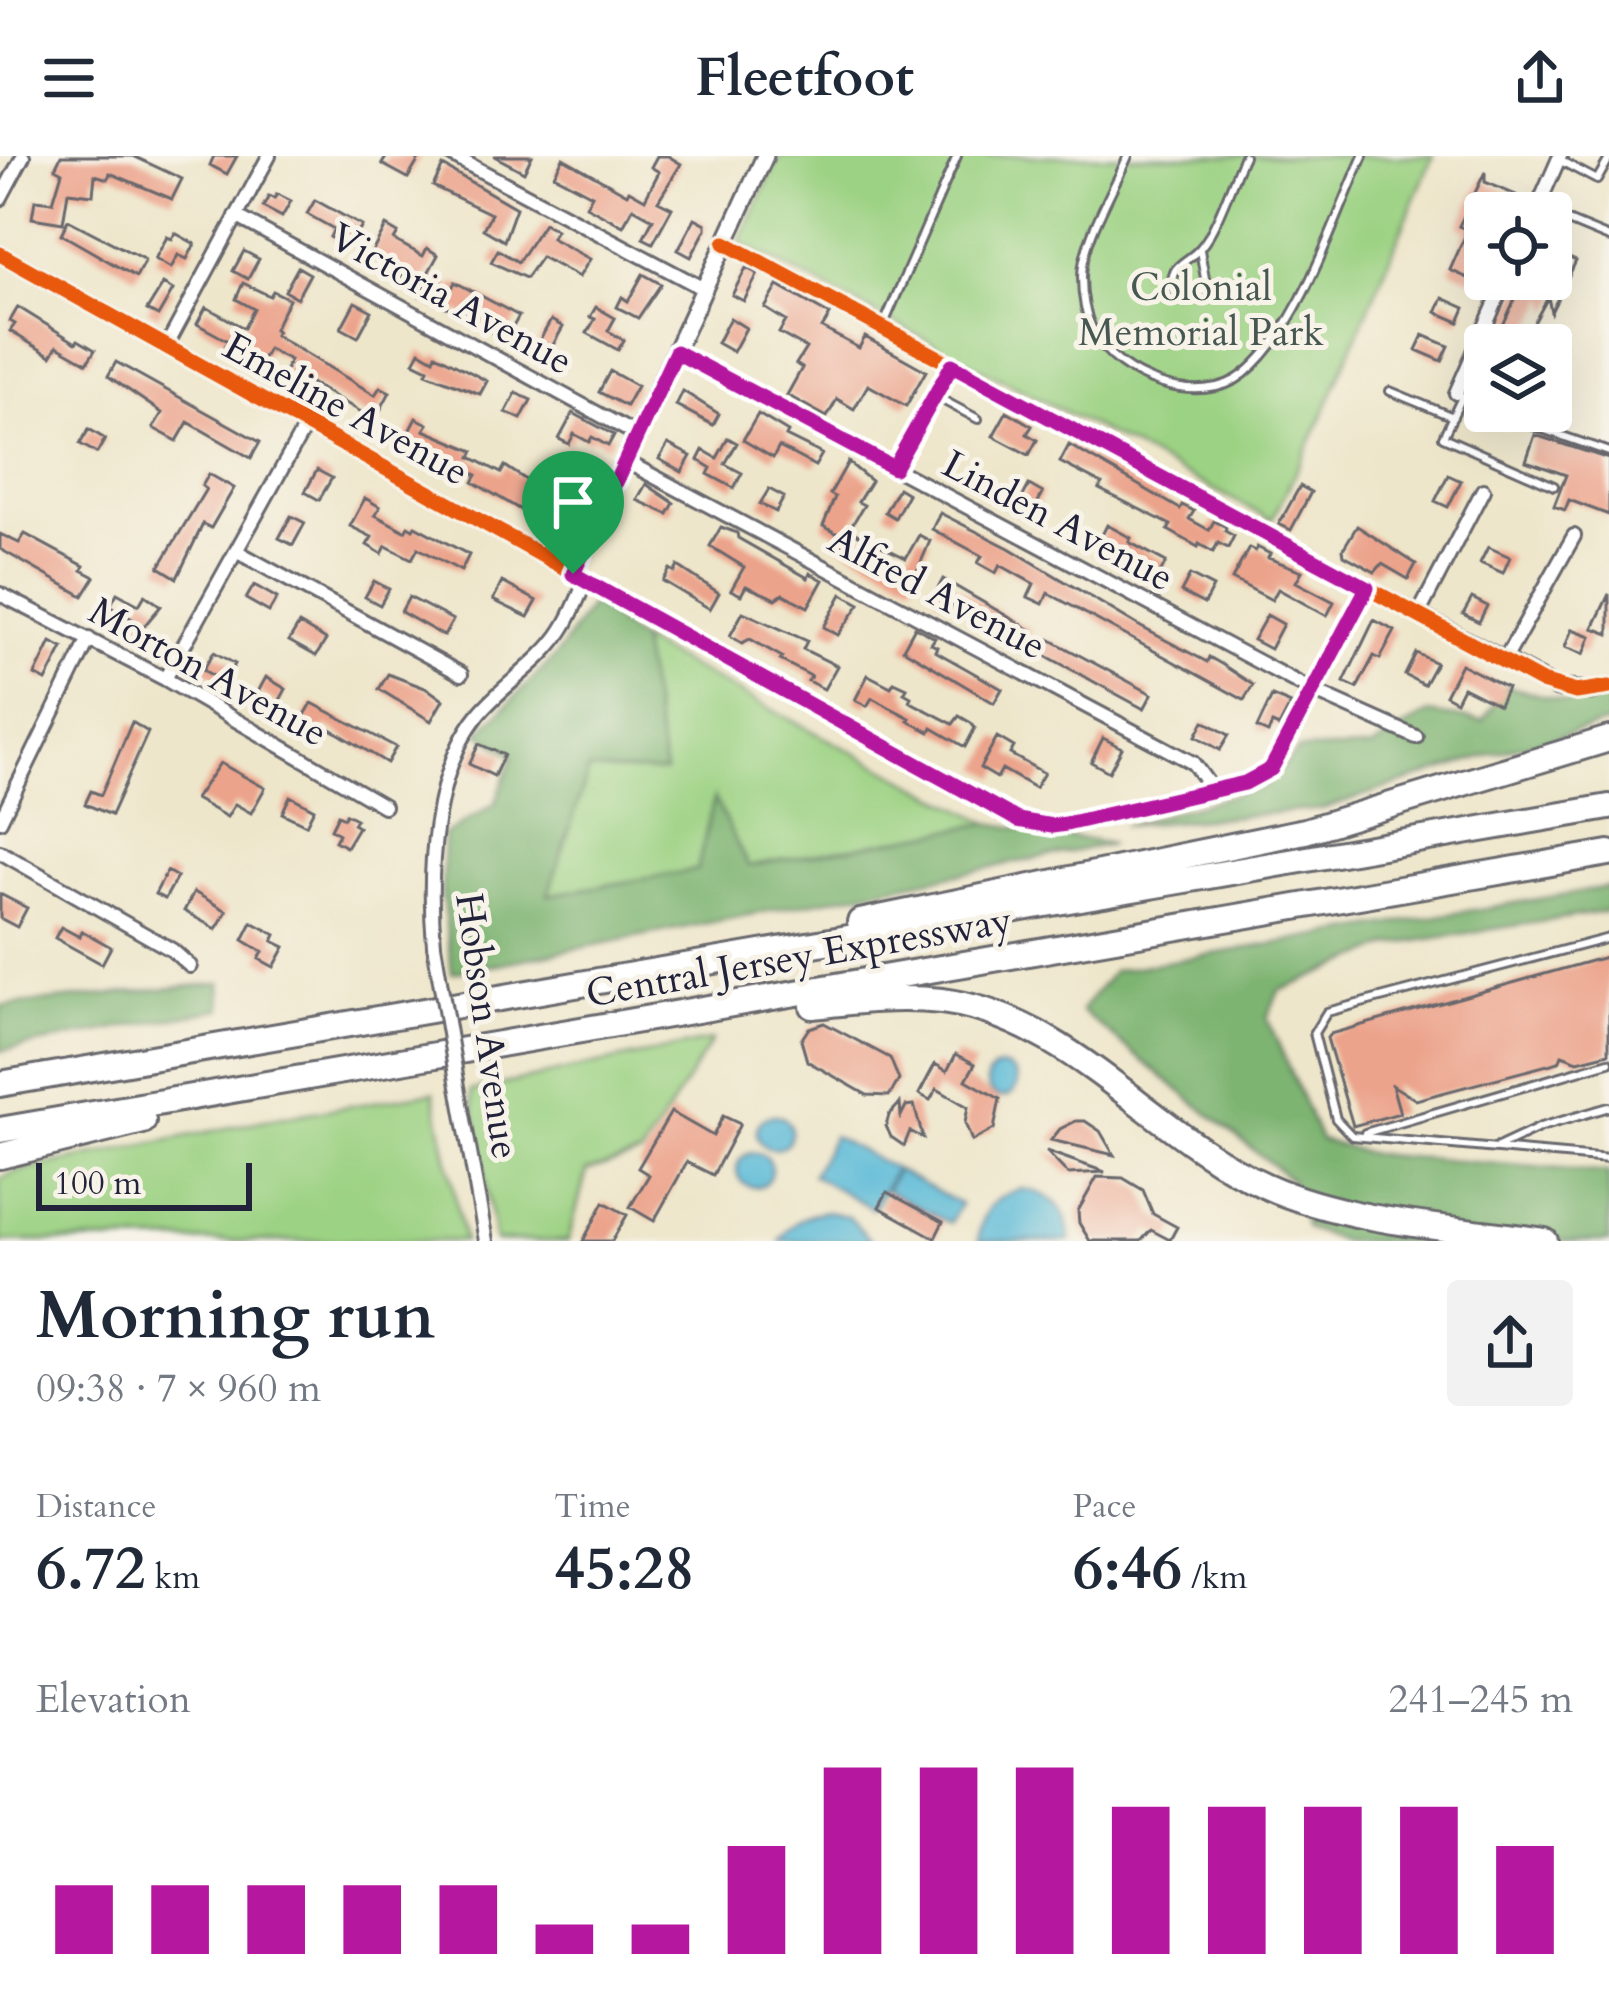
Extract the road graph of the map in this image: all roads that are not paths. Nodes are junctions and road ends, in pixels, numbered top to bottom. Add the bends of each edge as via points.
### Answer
1 (23, 156) edge
2 (269, 156) edge
3 (453, 156) edge
4 (765, 156) edge
5 (957, 156) edge
6 (1128, 156) edge
7 (1244, 156) edge
8 (1363, 156) edge
9 (1559, 158) edge
10 (1609, 159) edge
11 (1549, 192) edge
12 (0, 199) edge
13 (236, 216) junction
14 (1572, 223) edge
15 (1609, 238) edge
16 (725, 243) junction
17 (1200, 250) junction
18 (0, 254) edge
19 (704, 289) junction
20 (1497, 300) edge
21 (882, 328) junction
22 (166, 346) junction
23 (676, 352) junction
24 (952, 365) junction
25 (1390, 391) dead end
26 (1459, 395) junction
27 (935, 396) junction
28 (1464, 398) edge
29 (1453, 417) junction
30 (978, 419) dead end
31 (306, 425) junction
32 (1551, 432) edge
33 (637, 435) junction
34 (1609, 452) edge
35 (625, 461) junction
36 (894, 468) junction
37 (1554, 486) dead end
38 (1483, 490) dead end
39 (1574, 536) dead end
40 (236, 551) junction
41 (580, 577) junction
42 (1367, 588) junction
43 (0, 594) edge
44 (1418, 615) junction
45 (89, 639) junction
46 (1504, 661) junction
47 (460, 674) dead end
48 (165, 679) junction
49 (1609, 687) edge
50 (1312, 691) junction
51 (1416, 737) dead end
52 (1609, 739) edge
53 (1212, 789) junction
54 (1609, 798) edge
55 (385, 806) dead end
56 (1609, 807) edge
57 (0, 821) edge
58 (1445, 836) junction
59 (0, 852) edge
60 (1609, 853) edge
61 (1609, 938) edge
62 (190, 966) dead end
63 (653, 972) junction
64 (584, 1031) junction
65 (433, 1057) junction
66 (1609, 1061) edge
67 (0, 1084) edge
68 (1609, 1107) edge
69 (0, 1130) edge
70 (1352, 1136) junction
71 (1495, 1149) junction
72 (0, 1156) edge
73 (1609, 1159) edge
74 (486, 1241) edge
75 (1545, 1241) edge

1 - 12 street
2 - 13 street
3 - 19 street
4 - 16 street, Hobson Avenue
5 - 21 lane
6 - 8 lane via 1088,248 1084,307 1094,335 1119,362 1168,387 1206,390 1240,378 1271,349
7 - 17 lane
9 - 10 lane via 1597,180
9 - 11 street
13 - 22 street
13 - 33 street, Victoria Avenue
14 - 15 lane
16 - 19 street, Hobson Avenue
16 - 21 street
17 - 17 lane via 1207,284 1188,298 1174,292 1170,279
18 - 22 street, Emeline Avenue
19 - 23 street, Hobson Avenue
20 - 26 street
21 - 24 street
22 - 31 street, Emeline Avenue
23 - 33 street, Hobson Avenue
23 - 36 street, Linden Avenue
24 - 27 lane
24 - 42 street
25 - 29 lane
26 - 28 lane
26 - 29 lane
27 - 30 lane
27 - 36 lane
29 - 37 lane via 1443,437
31 - 40 street
31 - 41 street, Emeline Avenue
32 - 34 lane
33 - 35 street, Hobson Avenue
35 - 41 street, Hobson Avenue
35 - 53 street, Alfred Avenue via 1192,764
36 - 50 street, Linden Avenue
38 - 44 street
39 - 46 street
40 - 47 street
40 - 48 street
41 - 53 street, Emeline Avenue via 1018,820 1066,824
41 - 74 street, Hobson Avenue, bridge via 562,630 482,710 444,786 434,946
42 - 44 street
42 - 50 street
43 - 45 street, Morton Avenue
44 - 46 street
45 - 48 street, Morton Avenue
45 - 57 street
46 - 49 street via 1576,692
48 - 55 street, Morton Avenue
50 - 51 street, Linden Avenue
50 - 53 street via 1271,769
52 - 63 highway via 1305,831 922,906
54 - 58 highway
56 - 58 highway, Central Jersey Expressway
58 - 63 highway, Central Jersey Expressway
59 - 62 street
60 - 64 highway, Central Jersey Expressway
61 - 70 lane via 1327,1012 1314,1034 1336,1119
63 - 67 highway, Central Jersey Expressway
64 - 65 highway, Central Jersey Expressway
64 - 75 highway via 880,999 977,1008 1043,1034 1214,1158 1269,1188 1341,1210
65 - 69 highway, Central Jersey Expressway
65 - 72 highway
66 - 70 lane
68 - 71 lane
70 - 71 lane
71 - 73 lane

